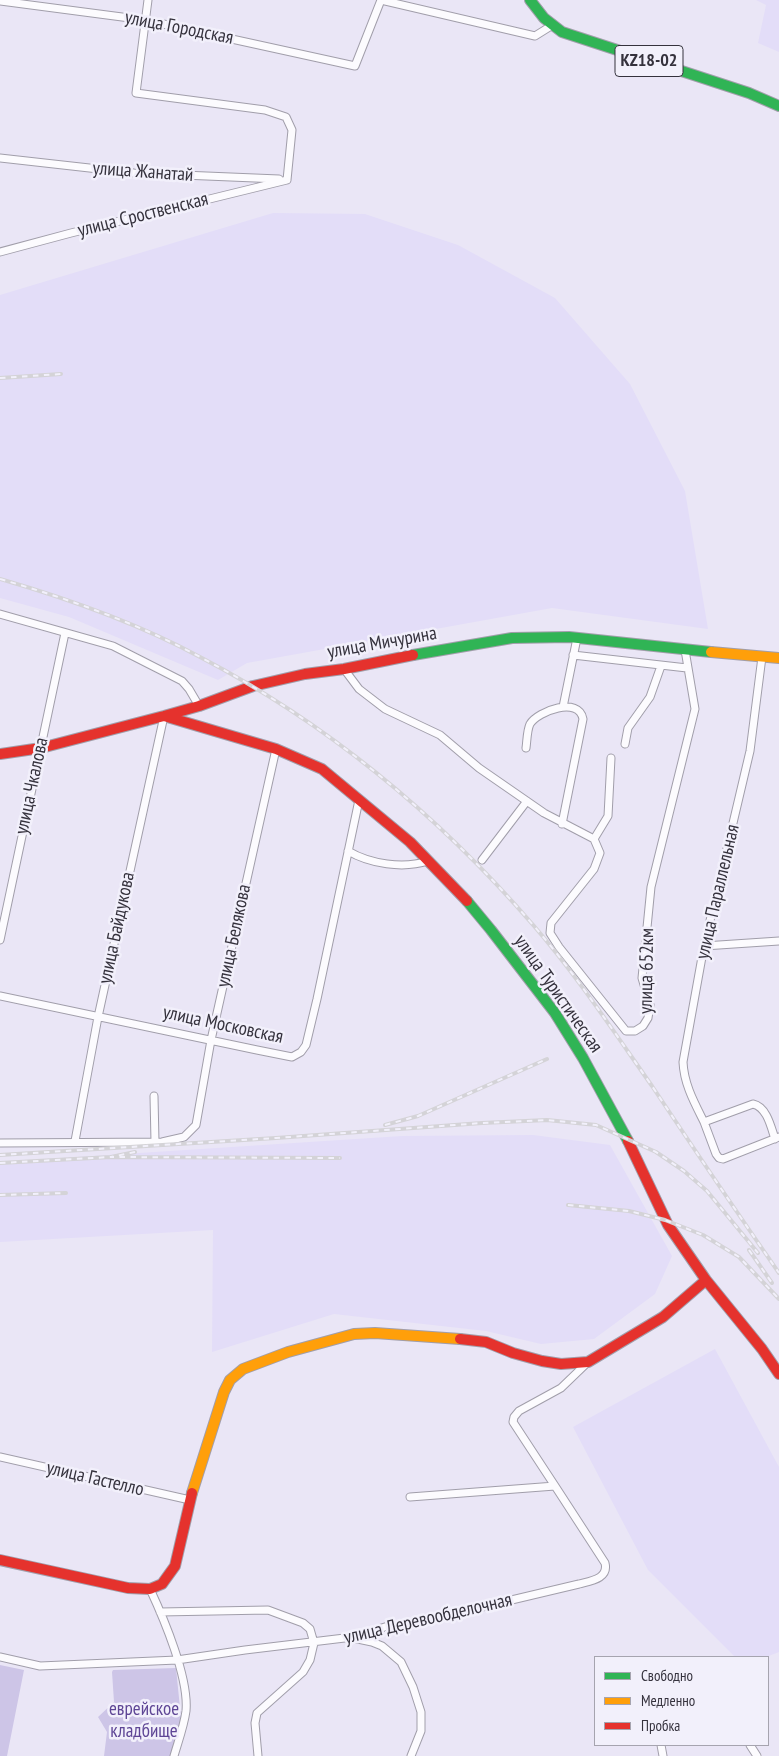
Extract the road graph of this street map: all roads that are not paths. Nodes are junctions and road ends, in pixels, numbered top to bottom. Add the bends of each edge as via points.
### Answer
1 (0, 0) edge
2 (148, 0) edge
3 (381, 0) edge
4 (530, 0) edge
5 (145, 20) junction
6 (551, 26) junction
7 (779, 106) edge
8 (0, 158) edge
9 (287, 180) junction
10 (0, 252) edge
11 (0, 614) edge
12 (65, 632) junction
13 (577, 638) junction
14 (685, 650) junction
15 (573, 655) junction
16 (762, 657) junction
17 (779, 658) edge
18 (662, 666) junction
19 (687, 668) junction
20 (344, 669) junction
21 (198, 706) junction
22 (563, 707) junction
23 (164, 716) junction
24 (625, 744) dead end
25 (40, 748) junction
26 (526, 748) dead end
27 (276, 749) junction
28 (0, 754) edge
29 (611, 758) dead end
30 (359, 800) junction
31 (527, 801) junction
32 (562, 824) junction
33 (594, 840) junction
34 (348, 851) junction
35 (482, 860) dead end
36 (428, 861) junction
37 (0, 940) edge
38 (779, 942) edge
39 (704, 946) junction
40 (0, 996) edge
41 (98, 1017) junction
42 (211, 1040) junction
43 (154, 1096) dead end
44 (704, 1122) junction
45 (777, 1138) edge
46 (74, 1142) junction
47 (154, 1142) junction
48 (0, 1143) edge
49 (706, 1280) junction
50 (588, 1362) junction
51 (779, 1374) edge
52 (0, 1457) edge
53 (555, 1486) junction
54 (410, 1497) dead end
55 (190, 1500) junction
56 (0, 1560) edge
57 (150, 1589) junction
58 (160, 1612) junction
59 (353, 1638) junction
60 (314, 1643) junction
61 (0, 1657) edge
62 (178, 1660) junction
63 (174, 1756) edge
64 (258, 1756) edge
65 (411, 1756) edge

1 - 5 street, улица Городская
2 - 5 street
3 - 5 street, улица Городская via 355,66
3 - 6 street via 535,36
4 - 6 main road, KZ18-02
5 - 9 street via 136,92 265,110 286,117 292,130
6 - 7 main road, KZ18-02 via 576,38 749,93
8 - 9 street, улица Жанатай via 134,173
9 - 10 street, улица Сроственская
11 - 12 street
12 - 21 street via 113,646 182,681 190,688
12 - 25 street, улица Чкалова
13 - 14 main road, улица Мичурина
13 - 15 street
13 - 20 main road, улица Мичурина via 504,639
14 - 16 main road, улица Мичурина
14 - 19 street, улица 652км
15 - 18 street
15 - 22 street
16 - 17 main road, улица Мичурина
16 - 39 street, улица Параллельная via 750,751
18 - 19 street
18 - 24 street via 650,697 628,728
19 - 33 street, улица 652км via 695,709 650,887 642,978 650,1005 648,1018 635,1031 626,1031 550,932 551,923 594,869 600,853
20 - 21 main road, улица Мичурина via 253,686
20 - 31 street via 360,690 385,709 440,735 479,768
21 - 23 main road, улица Мичурина
22 - 26 street via 536,718 530,725
22 - 32 street via 577,709 583,719
23 - 25 main road, улица Мичурина
23 - 27 main road, улица Туристическая
23 - 41 street, улица Байдукова
25 - 28 main road, улица Мичурина
25 - 37 street, улица Чкалова
27 - 30 main road, улица Туристическая via 322,769
27 - 42 street, улица Белякова
29 - 33 street via 608,816
30 - 34 street, улица Московская
30 - 36 main road, улица Туристическая
31 - 32 street
31 - 35 street
32 - 33 street
34 - 36 street via 365,860 402,864
34 - 42 street, улица Московская via 317,999 306,1045 301,1052 292,1057
36 - 49 main road, улица Туристическая via 491,930 555,1013 628,1138 668,1225
38 - 39 street
39 - 44 street, улица Параллельная via 682,1062 688,1090
40 - 41 street, улица Московская
41 - 42 street, улица Московская
41 - 46 street, улица Байдукова
42 - 47 street, улица Белякова via 196,1125 184,1137
43 - 47 street
44 - 45 street via 758,1105 764,1110
44 - 45 street, улица Параллельная via 716,1154 723,1159
46 - 47 street
46 - 48 street
49 - 50 main road via 663,1317
49 - 51 main road, улица Туристическая
50 - 53 street via 560,1388 514,1417 513,1422
50 - 55 main road via 561,1364 542,1361 513,1354 486,1342 457,1338 375,1333 354,1334 288,1352 243,1369 230,1380
52 - 55 street, улица Гастелло
53 - 54 street
53 - 59 street, улица Деревообделочная via 605,1564 605,1574 579,1584 388,1626
55 - 57 main road via 174,1566 162,1584
56 - 57 main road via 128,1588
57 - 58 street
58 - 60 street via 268,1610 303,1623 310,1629
58 - 62 street
59 - 60 street, улица Деревообделочная
59 - 65 street via 382,1646 401,1662 421,1712 421,1731
60 - 62 street, улица Деревообделочная
60 - 64 street via 303,1672 257,1713
61 - 62 street, улица Деревообделочная via 40,1666
62 - 63 street via 186,1711

